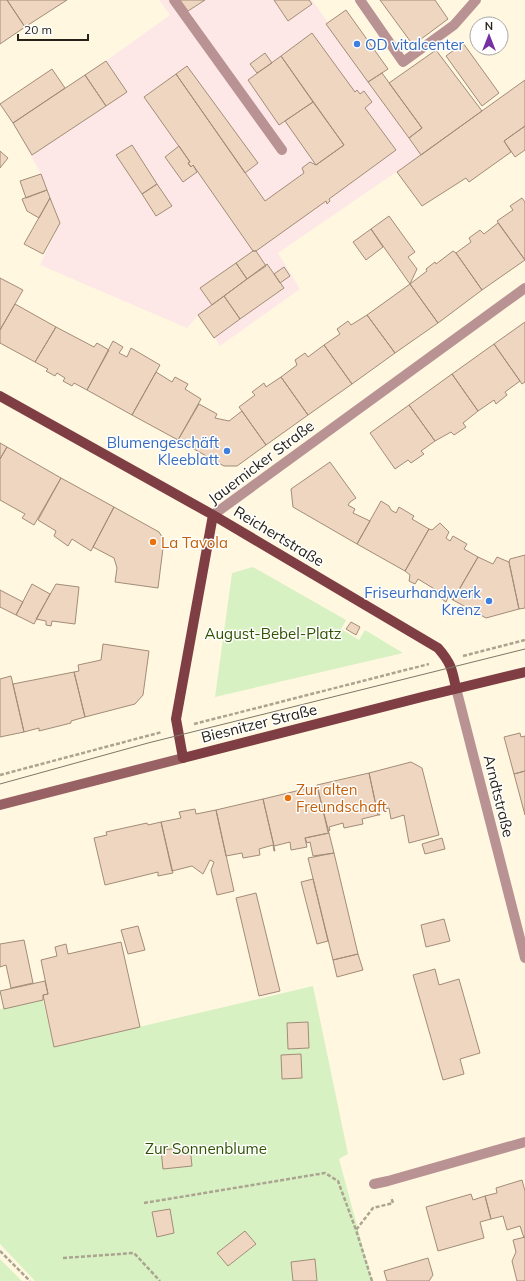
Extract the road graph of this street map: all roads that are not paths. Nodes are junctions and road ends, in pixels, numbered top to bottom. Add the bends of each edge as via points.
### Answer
1 (174, 0) edge
2 (360, 0) edge
3 (476, 0) edge
4 (282, 150) dead end
5 (525, 288) edge
6 (0, 396) edge
7 (213, 515) junction
8 (525, 672) edge
9 (456, 688) junction
10 (183, 758) junction
11 (0, 804) edge
12 (525, 958) edge
13 (525, 1142) edge
14 (374, 1184) dead end

1 - 4 street
2 - 3 street via 403,62 454,25
5 - 7 street, Jauernicker Straße
6 - 7 main road, Reichertstraße
7 - 9 main road, Reichertstraße via 438,648 448,660
7 - 10 main road, Jauernicker Straße via 176,720
8 - 9 main road, Biesnitzer Straße
9 - 10 main road, Biesnitzer Straße
9 - 12 street, Arndtstraße
10 - 11 main road, Biesnitzer Straße
13 - 14 street

